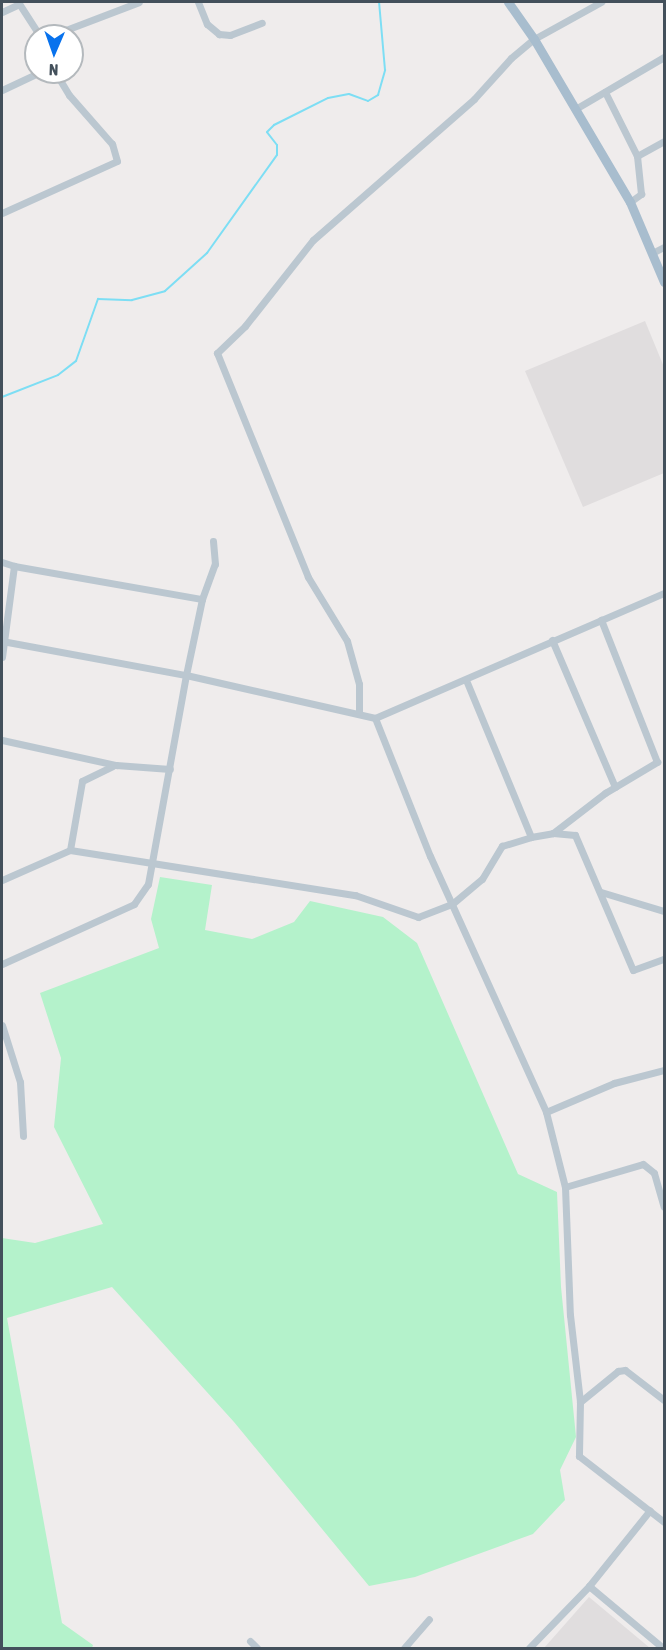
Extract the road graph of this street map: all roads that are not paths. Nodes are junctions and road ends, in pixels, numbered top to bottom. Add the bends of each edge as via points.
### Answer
1 (139, 2) edge
2 (198, 2) edge
3 (508, 2) edge
4 (602, 2) edge
5 (19, 3) edge
6 (120, 5) edge
7 (2, 12) edge
8 (262, 23) dead end
9 (32, 24) edge
10 (77, 24) edge
11 (534, 39) junction
12 (664, 57) edge
13 (24, 80) edge
14 (62, 84) edge
15 (2, 90) edge
16 (604, 92) junction
17 (576, 108) junction
18 (664, 141) edge
19 (637, 156) junction
20 (630, 202) junction
21 (2, 213) edge
22 (664, 247) edge
23 (654, 252) junction
24 (664, 282) edge
25 (213, 541) dead end
26 (2, 562) edge
27 (14, 566) junction
28 (664, 593) edge
29 (202, 599) junction
30 (601, 620) junction
31 (552, 640) junction
32 (3, 641) edge
33 (2, 657) edge
34 (186, 675) junction
35 (466, 680) junction
36 (359, 712) junction
37 (375, 718) junction
38 (2, 740) edge
39 (116, 765) junction
40 (170, 770) junction
41 (615, 787) junction
42 (553, 833) junction
43 (531, 837) junction
44 (70, 850) junction
45 (155, 863) junction
46 (2, 880) edge
47 (601, 892) junction
48 (452, 904) junction
49 (664, 911) edge
50 (664, 959) edge
51 (2, 964) edge
52 (2, 1024) edge
53 (664, 1070) edge
54 (546, 1112) junction
55 (23, 1136) dead end
56 (565, 1187) junction
57 (664, 1207) edge
58 (664, 1400) edge
59 (580, 1402) junction
60 (650, 1510) junction
61 (664, 1522) edge
62 (589, 1586) junction
63 (429, 1619) dead end
64 (250, 1641) dead end
65 (257, 1648) edge
66 (404, 1648) edge
67 (529, 1648) edge
68 (662, 1648) edge

1 - 6 street
2 - 8 street via 207,24 219,34 230,35
3 - 11 main road
4 - 11 street
5 - 7 street
5 - 9 street
6 - 10 street
11 - 17 main road
11 - 36 street via 474,99 313,240 245,326 217,353 308,577 347,641 359,684
12 - 16 street
13 - 15 street
14 - 21 street via 112,144 117,162
16 - 17 street
16 - 19 street
17 - 20 main road
18 - 19 street
19 - 20 street via 641,194
20 - 23 main road
22 - 23 street
23 - 24 main road
25 - 29 street via 215,564
26 - 27 street
27 - 29 street
27 - 32 street
28 - 30 street
29 - 34 street
30 - 31 street
30 - 41 street via 657,760
31 - 35 street
31 - 41 street
32 - 33 street
32 - 34 street
34 - 36 street
34 - 40 street
35 - 37 street
35 - 43 street
36 - 37 street
37 - 48 street
38 - 39 street
39 - 40 street
39 - 44 street via 82,781
40 - 45 street
41 - 42 street
42 - 43 street
42 - 47 street via 576,837
43 - 48 street via 502,846 482,879
44 - 45 street
44 - 46 street
45 - 48 street via 355,895 408,915 430,914
45 - 51 street via 144,894 134,904
47 - 49 street
47 - 50 street via 633,970
48 - 54 street
52 - 55 street via 21,1082
53 - 54 street via 614,1083
54 - 56 street
56 - 57 street via 643,1164 654,1173
56 - 59 street via 570,1315
58 - 59 street via 626,1370 618,1371
59 - 60 street via 579,1456
60 - 61 street
60 - 62 street
62 - 67 street
62 - 68 street
63 - 66 street
64 - 65 street

